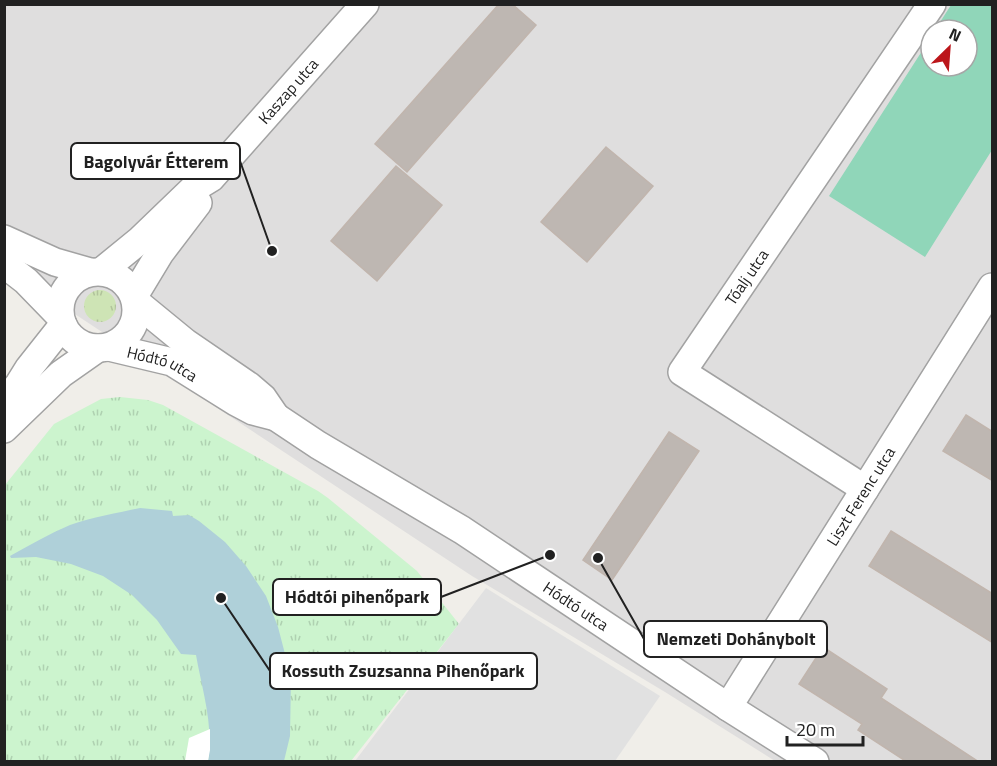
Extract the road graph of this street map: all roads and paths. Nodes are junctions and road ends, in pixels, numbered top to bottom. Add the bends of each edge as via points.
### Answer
1 (365, 4) edge
2 (932, 4) edge
3 (211, 178) junction
4 (4, 239) edge
5 (4, 264) edge
6 (96, 272) junction
7 (993, 287) edge
8 (135, 299) junction
9 (61, 321) junction
10 (104, 347) junction
11 (4, 403) edge
12 (276, 417) junction
13 (4, 429) edge
14 (865, 489) junction
15 (728, 706) junction
16 (815, 762) edge

1 - 3 street, Kaszap utca
2 - 14 street, Tóalj utca via 682,372
3 - 6 street, Kaszap utca via 193,189 140,240
3 - 8 street, Kaszap utca via 203,196 160,253
4 - 6 street via 55,262
5 - 9 street via 26,281
6 - 8 street via 114,274
6 - 9 street via 79,276 63,293
7 - 14 street, Liszt Ferenc utca
8 - 10 street via 136,314 128,334
8 - 12 street, Hódtó utca via 186,343 264,398
9 - 10 street via 77,342
9 - 11 street
10 - 12 street, Hódtó utca via 172,362 253,411
10 - 13 street via 61,374
12 - 15 street, Hódtó utca via 462,530
14 - 15 street, Liszt Ferenc utca
15 - 16 street, Hódtó utca

